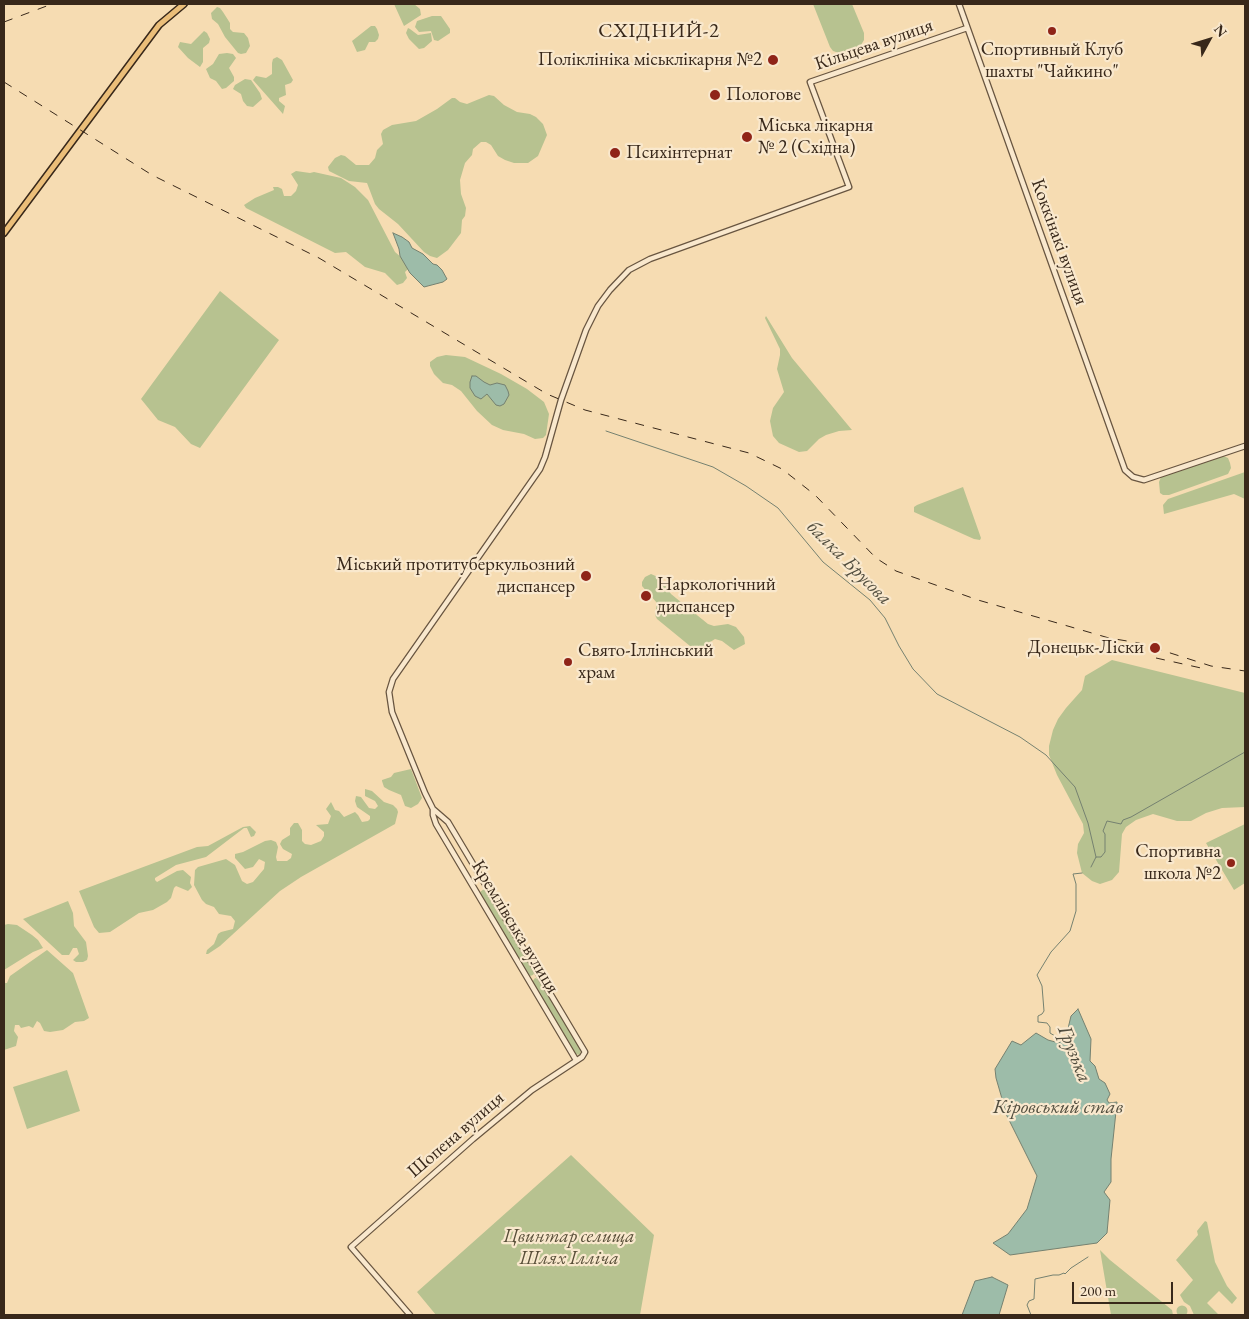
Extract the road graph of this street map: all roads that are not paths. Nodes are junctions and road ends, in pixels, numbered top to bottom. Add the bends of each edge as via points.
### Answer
1 (184, 4) edge
2 (959, 4) edge
3 (967, 28) junction
4 (4, 233) edge
5 (1245, 446) edge
6 (393, 679) joint
7 (433, 809) junction
8 (585, 1052) joint
9 (576, 1060) junction
10 (410, 1315) edge

1 - 4 main road via 158,25
2 - 3 street, Коккінакі вулиця
3 - 5 street, Коккінакі вулиця via 1126,470 1133,477 1144,480
3 - 6 street, Кільцева вулиця via 810,82 849,187 650,259 629,270 610,290 586,330 540,469
6 - 7 street, Кремлівська вулиця via 389,692 392,712
7 - 8 street, Кремлівська вулиця via 448,822
7 - 9 street, Кремлівська вулиця via 436,824
8 - 9 street, Шопена вулиця
9 - 10 street, Шопена вулиця via 534,1087 351,1247

